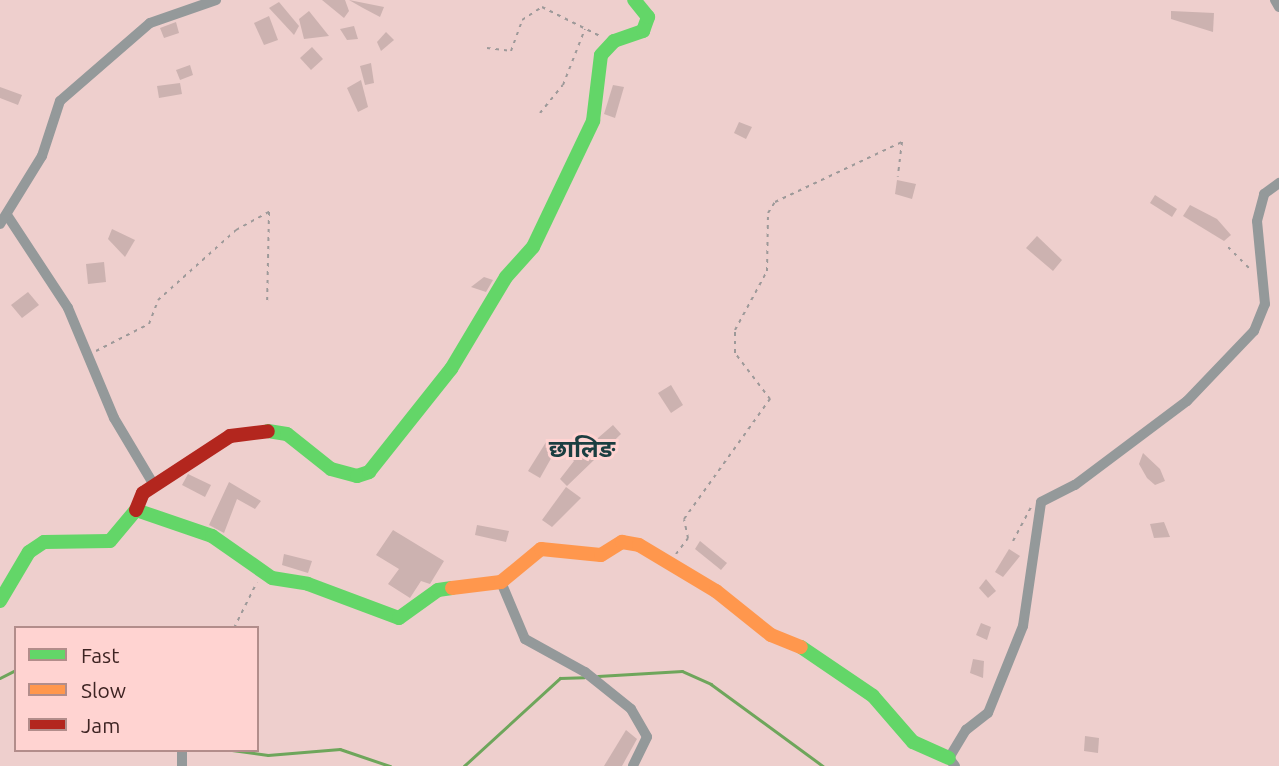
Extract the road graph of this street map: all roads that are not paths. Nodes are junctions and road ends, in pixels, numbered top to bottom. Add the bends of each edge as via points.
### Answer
1 (216, 0) edge
2 (634, 0) edge
3 (1275, 0) edge
4 (1279, 7) edge
5 (1279, 183) edge
6 (7, 215) junction
7 (0, 224) edge
8 (154, 485) junction
9 (136, 510) junction
10 (501, 582) junction
11 (0, 601) edge
12 (952, 762) edge
13 (633, 766) edge

1 - 6 street via 150,23 60,101 42,156
2 - 8 street via 648,17 643,31 611,45 601,55 593,121 533,247 506,277 451,369 369,471 357,477 331,469 287,434 261,430 230,436
3 - 4 street
5 - 12 street via 1264,194 1257,220 1265,304 1254,331 1187,401 1075,485 1041,502 1023,626 988,713 966,730
6 - 7 street
6 - 8 street via 68,308 114,418
8 - 9 street
9 - 10 street via 212,536 261,572 399,618 438,590
9 - 11 street via 110,541 44,542 29,552
10 - 12 street via 541,550 601,555 622,542 668,562 771,635 811,651 819,663 873,696 913,742
10 - 13 street via 525,639 604,685 648,737

